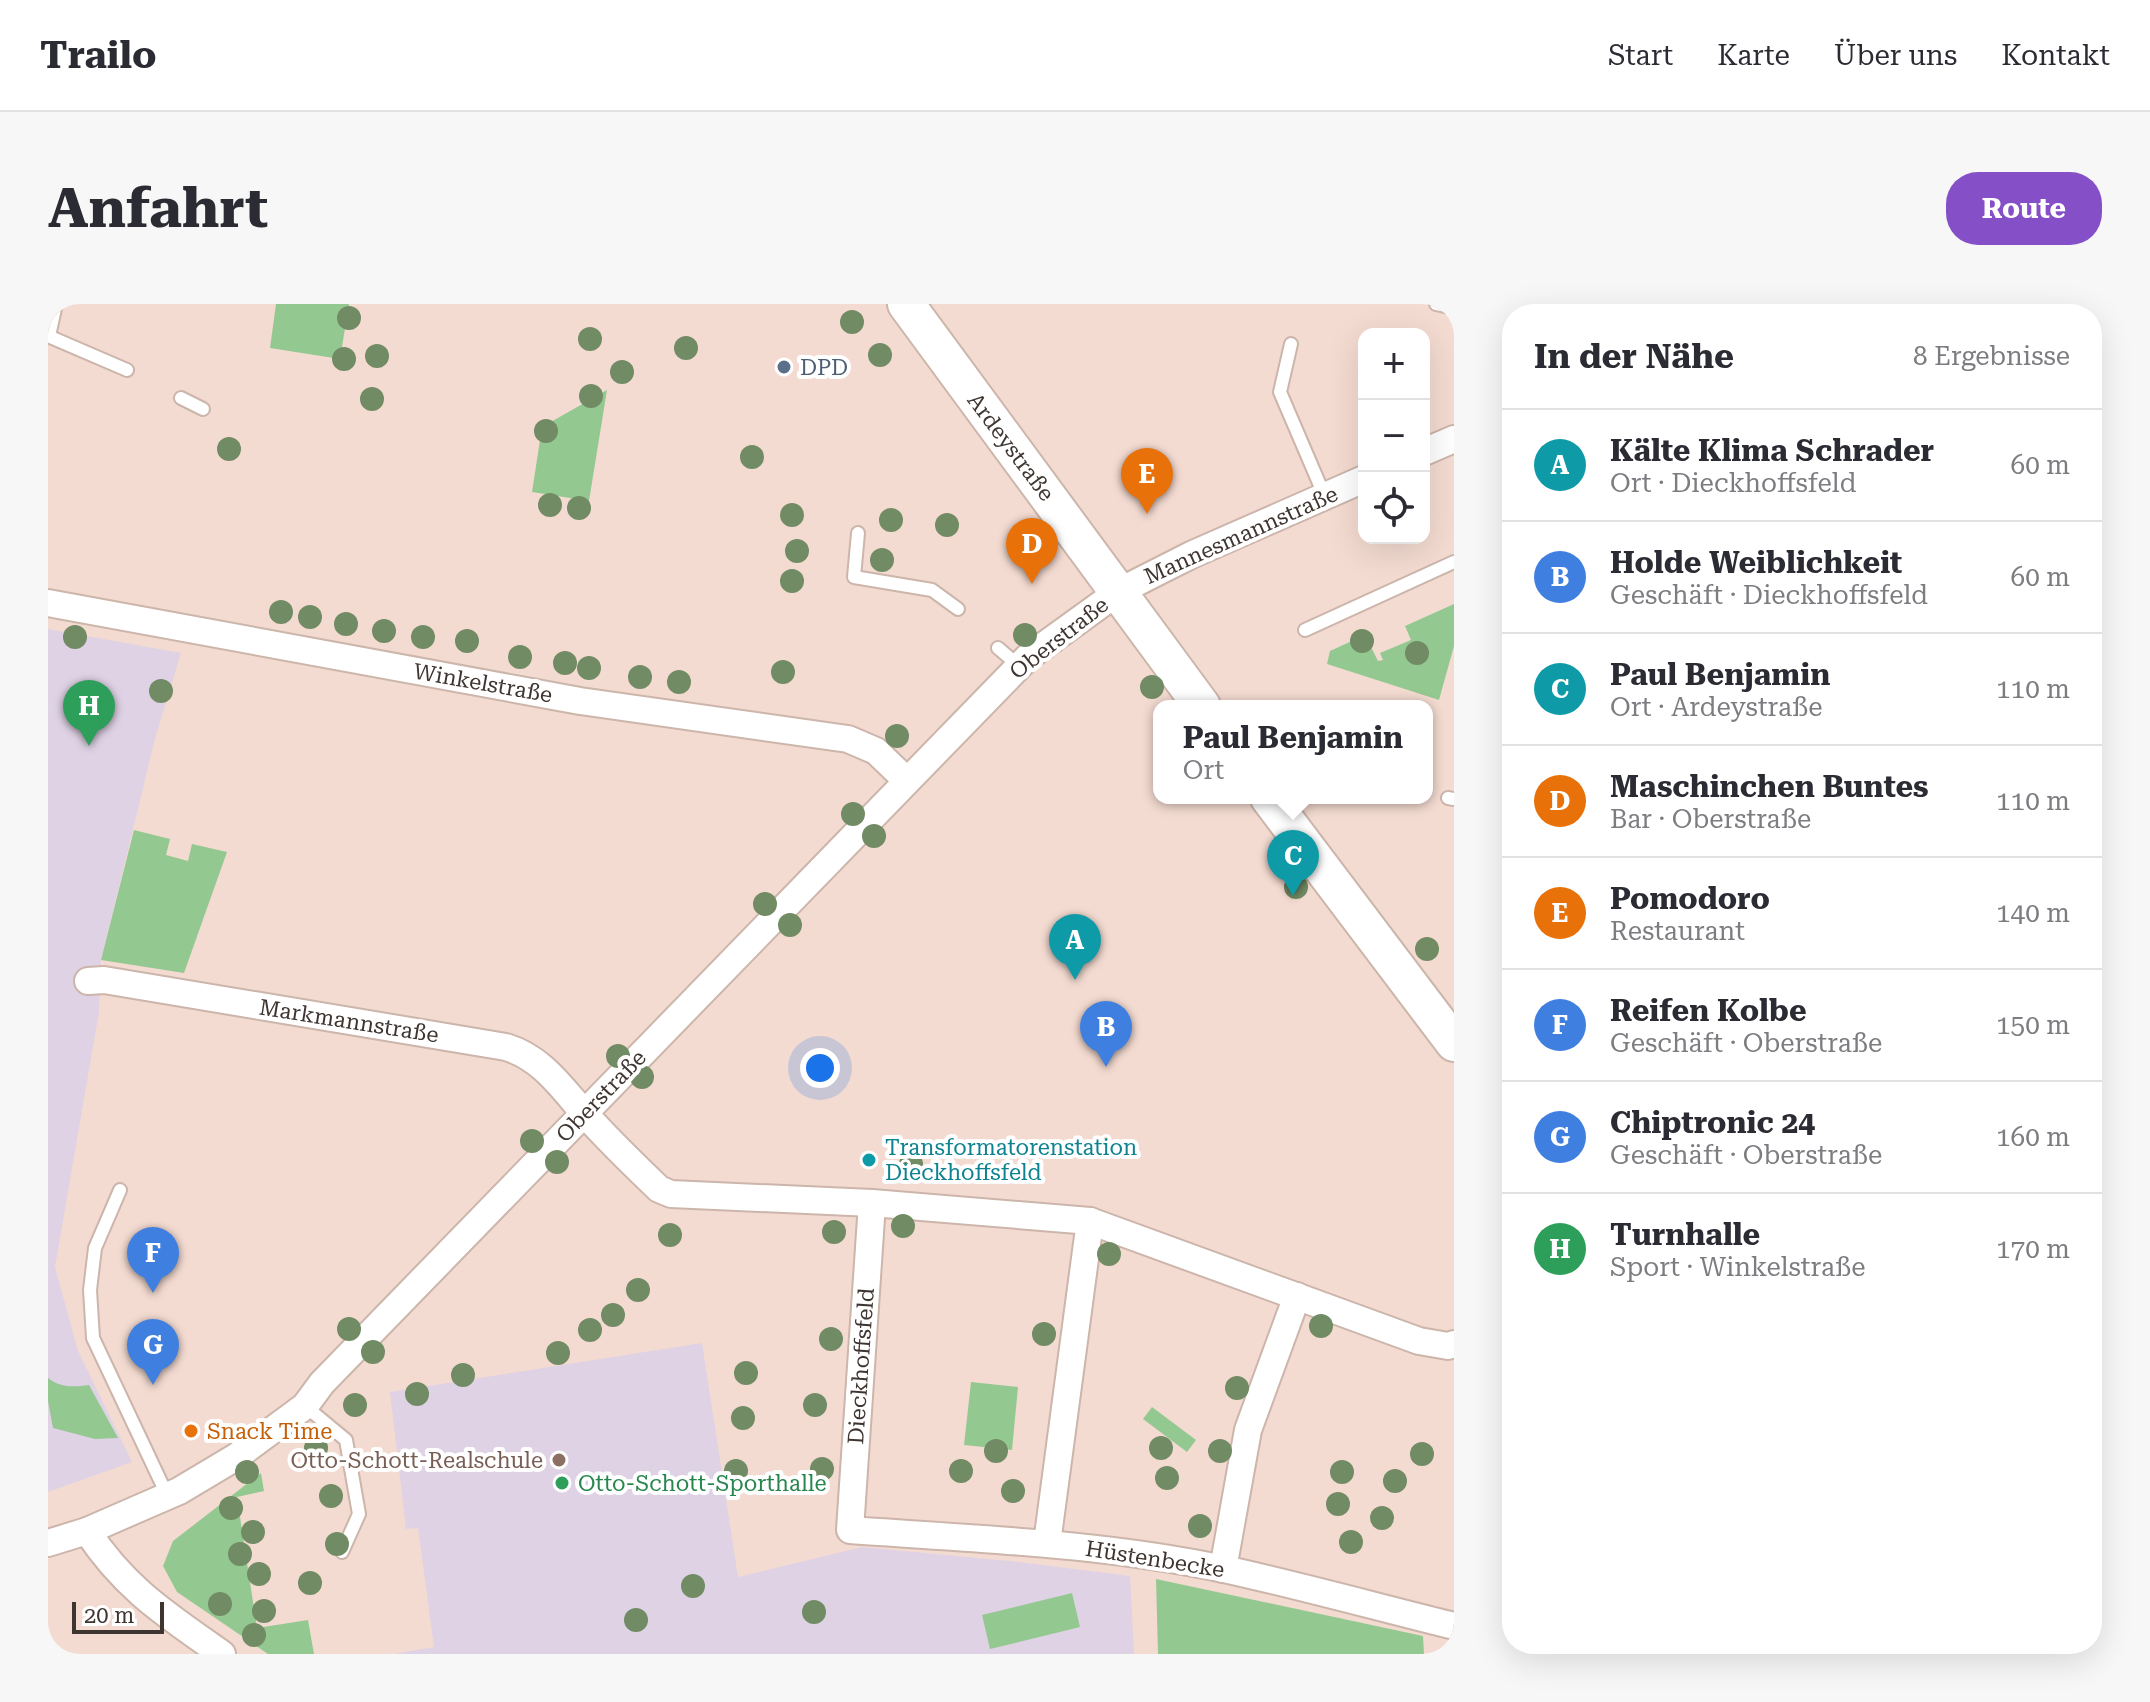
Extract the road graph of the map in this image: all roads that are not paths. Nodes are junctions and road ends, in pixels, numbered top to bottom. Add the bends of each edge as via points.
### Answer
1 (56, 304) edge
2 (906, 304) edge
3 (1436, 304) edge
4 (1454, 308) edge
5 (49, 336) edge
6 (1291, 344) dead end
7 (127, 370) dead end
8 (181, 398) dead end
9 (203, 409) dead end
10 (1454, 439) edge
11 (1430, 449) edge
12 (1358, 482) edge
13 (1325, 497) junction
14 (858, 533) dead end
15 (1454, 562) edge
16 (1118, 592) junction
17 (48, 603) edge
18 (958, 609) dead end
19 (1305, 630) dead end
20 (998, 648) dead end
21 (1019, 666) junction
22 (1198, 700) edge
23 (906, 780) junction
24 (1274, 804) edge
25 (88, 981) dead end
26 (1454, 1043) edge
27 (584, 1113) junction
28 (120, 1190) dead end
29 (872, 1203) junction
30 (1090, 1221) junction
31 (1297, 1296) junction
32 (1454, 1344) edge
33 (305, 1406) junction
34 (168, 1497) junction
35 (850, 1530) joint
36 (87, 1531) junction
37 (48, 1543) edge
38 (1047, 1543) junction
39 (342, 1552) dead end
40 (1223, 1569) junction
41 (1454, 1626) edge
42 (222, 1654) edge

1 - 5 lane
2 - 16 main road, Ardeystraße
3 - 4 lane
5 - 7 lane
6 - 13 lane via 1280,392
8 - 9 lane
10 - 11 street
12 - 13 street, Mannesmannstraße
13 - 16 street, Mannesmannstraße
14 - 18 lane via 854,577 932,590
15 - 19 lane
16 - 21 street, Oberstraße
16 - 22 main road, Ardeystraße
17 - 23 street, Winkelstraße via 580,701 848,739 876,751
20 - 21 lane
21 - 23 street, Oberstraße
23 - 27 street, Oberstraße
24 - 26 main road
25 - 27 street, Markmannstraße via 506,1047 536,1061
27 - 29 street via 659,1189 671,1194
27 - 33 street, Oberstraße
28 - 34 lane via 95,1248 90,1290 93,1338
29 - 30 street
29 - 35 street, Dieckhoffsfeld
30 - 31 street
30 - 38 street
31 - 32 street via 1419,1341
31 - 40 street via 1248,1430
33 - 34 street, Oberstraße via 236,1457
33 - 39 lane via 346,1440 359,1514
34 - 36 street, Oberstraße
35 - 38 street, Hüstenbecke
36 - 37 street, Oberstraße
36 - 42 street via 106,1561 147,1601
38 - 40 street, Hüstenbecke
40 - 41 street, Hüstenbecke

